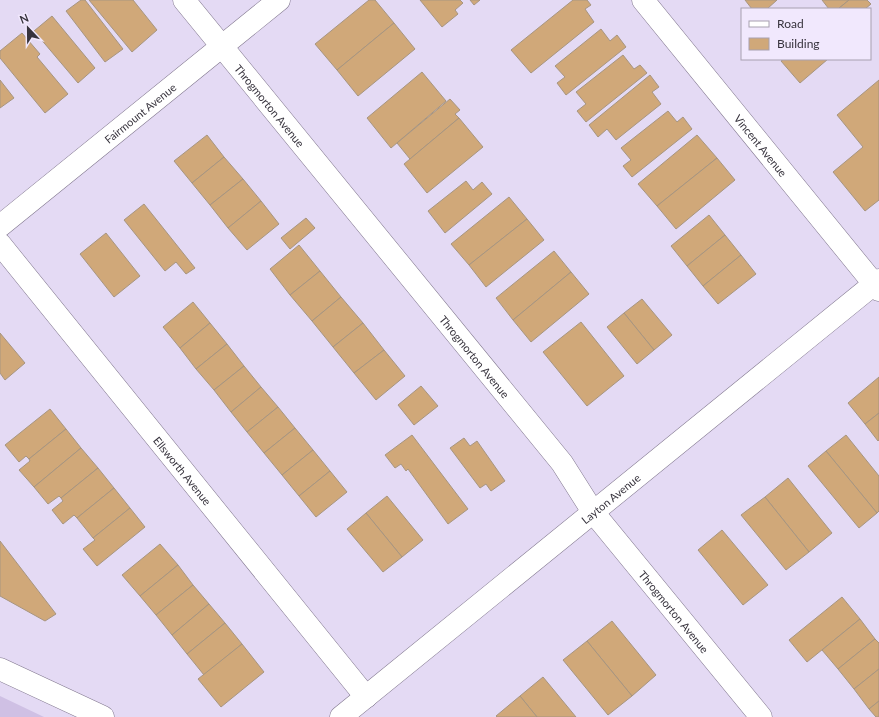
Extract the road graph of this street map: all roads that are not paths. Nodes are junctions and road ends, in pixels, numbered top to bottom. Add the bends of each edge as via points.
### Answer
1 (184, 0) edge
2 (279, 0) edge
3 (643, 0) edge
4 (221, 47) junction
5 (0, 226) edge
6 (0, 244) edge
7 (877, 285) edge
8 (593, 512) junction
9 (0, 669) edge
10 (366, 697) junction
11 (103, 717) edge
12 (341, 717) edge
13 (761, 717) edge

1 - 4 street, Throgmorton Avenue
2 - 4 street, Fairmount Avenue
3 - 7 street, Vincent Avenue
4 - 5 street, Fairmount Avenue
4 - 8 street, Throgmorton Avenue via 562,464
6 - 10 street, Ellsworth Avenue
7 - 8 street, Layton Avenue
8 - 10 street, Layton Avenue
8 - 13 street, Throgmorton Avenue
9 - 11 street
10 - 12 street, Layton Avenue

